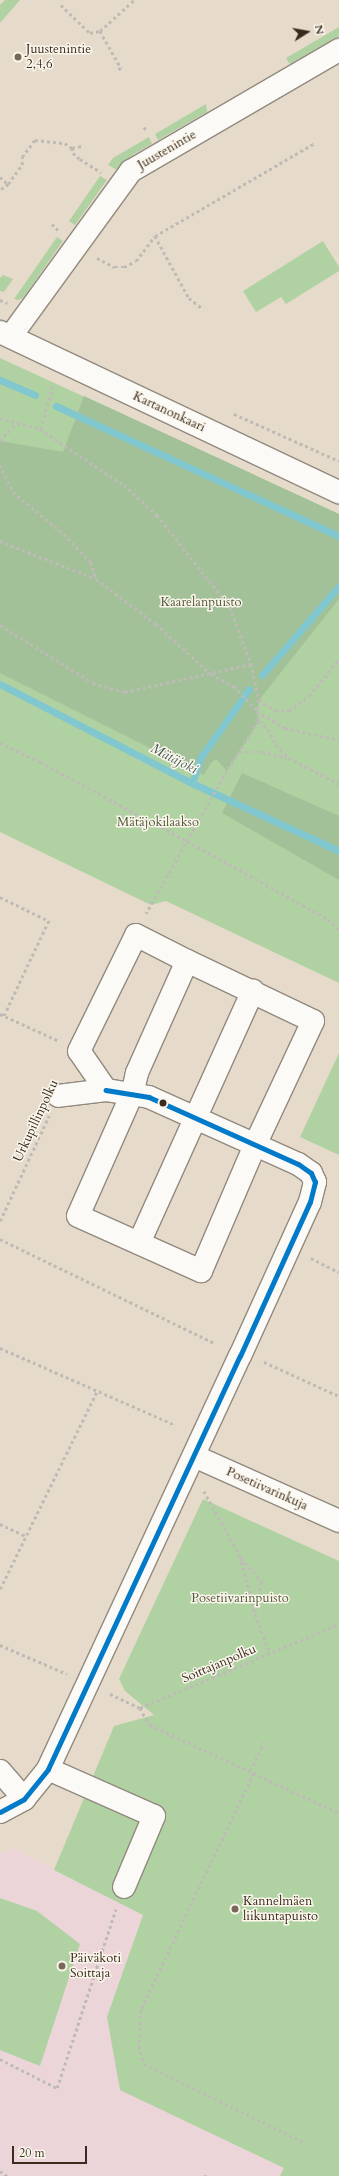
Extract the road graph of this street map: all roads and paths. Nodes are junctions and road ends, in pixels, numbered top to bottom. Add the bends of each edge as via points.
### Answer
1 (134, 0) edge
2 (61, 5) dead end
3 (100, 31) junction
4 (339, 50) edge
5 (116, 72) dead end
6 (144, 127) dead end
7 (147, 131) dead end
8 (315, 143) dead end
9 (82, 146) dead end
10 (72, 148) junction
11 (98, 170) dead end
12 (0, 177) edge
13 (8, 184) junction
14 (1, 189) dead end
15 (155, 236) junction
16 (77, 246) junction
17 (202, 308) dead end
18 (5, 334) edge
19 (56, 379) dead end
20 (0, 418) edge
21 (16, 422) junction
22 (40, 429) junction
23 (0, 441) edge
24 (0, 465) edge
25 (339, 492) edge
26 (0, 541) edge
27 (96, 579) junction
28 (0, 625) edge
29 (339, 660) edge
30 (251, 664) junction
31 (211, 674) junction
32 (259, 700) junction
33 (257, 711) junction
34 (259, 721) junction
35 (339, 740) edge
36 (0, 744) edge
37 (238, 752) junction
38 (289, 758) junction
39 (339, 784) edge
40 (187, 841) junction
41 (0, 897) edge
42 (151, 905) dead end
43 (339, 929) edge
44 (187, 961) junction
45 (253, 991) junction
46 (0, 1014) edge
47 (4, 1016) junction
48 (80, 1050) junction
49 (106, 1090) junction
50 (132, 1094) junction
51 (58, 1096) joint
52 (194, 1117) junction
53 (255, 1145) junction
54 (0, 1221) edge
55 (0, 1238) edge
56 (138, 1243) junction
57 (308, 1256) dead end
58 (339, 1272) edge
59 (214, 1343) dead end
60 (0, 1348) edge
61 (261, 1361) dead end
62 (97, 1391) junction
63 (339, 1396) edge
64 (175, 1425) dead end
65 (194, 1456) junction
66 (339, 1521) edge
67 (0, 1524) edge
68 (26, 1536) junction
69 (240, 1556) junction
70 (0, 1589) edge
71 (255, 1614) junction
72 (339, 1624) edge
73 (0, 1645) edge
74 (270, 1654) junction
75 (62, 1672) dead end
76 (106, 1692) dead end
77 (140, 1708) junction
78 (264, 1742) dead end
79 (48, 1769) junction
80 (0, 1771) edge
81 (250, 1771) junction
82 (254, 1773) junction
83 (24, 1799) junction
84 (0, 1812) edge
85 (339, 1813) edge
86 (121, 1895) joint
87 (0, 2059) edge
88 (305, 2143) dead end
89 (0, 2171) edge
90 (7, 2176) edge

1 - 3 path
2 - 3 path via 90,33
3 - 5 path via 121,68
4 - 16 street, Juustenintie via 131,171
6 - 7 path
8 - 15 path
9 - 10 path
10 - 11 path via 73,153 80,159
10 - 13 path via 64,143 35,140 22,157 22,165
12 - 13 path
13 - 14 path
15 - 16 path via 136,261 124,267 115,267
15 - 17 path via 189,298
16 - 18 street, Juustenintie
18 - 25 street, Kartanonkaari
19 - 22 path
20 - 21 path
21 - 22 path
21 - 23 path
22 - 30 path via 124,485 157,515 230,607
24 - 27 path via 13,492 64,534 91,562
26 - 27 path
27 - 31 path via 156,624
28 - 31 path via 93,683 113,690 126,692
29 - 32 path via 309,696 289,711 275,710
30 - 31 path
30 - 32 path
31 - 33 path via 234,686
32 - 33 path
33 - 34 path
33 - 35 path via 285,728
34 - 37 path
34 - 38 path
36 - 40 path via 40,762
37 - 38 path via 262,752
37 - 40 path
38 - 39 path
40 - 42 path
40 - 43 path via 328,919
41 - 47 path via 49,921
44 - 45 street
44 - 48 street via 136,935
44 - 50 street via 137,1073
45 - 52 street
45 - 53 street via 313,1021
46 - 47 path
47 - 48 path
48 - 49 street
49 - 50 street
49 - 51 street
50 - 52 street via 149,1097
50 - 56 street via 78,1216
51 - 54 path, Urkupillinpolku
52 - 53 street
52 - 56 street
53 - 56 street via 201,1271
53 - 65 street via 298,1164 311,1174 315,1182 314,1188 307,1209
55 - 59 path
57 - 58 path
60 - 62 path
61 - 63 path
62 - 64 path
62 - 68 path
65 - 66 street, Posetiivarinkuja
65 - 69 path via 203,1488
65 - 79 street
67 - 68 path
68 - 70 path
69 - 71 path
69 - 71 path via 262,1582
71 - 74 path
72 - 74 path, Soittajanpolku
73 - 75 path
74 - 77 path, Soittajanpolku
76 - 77 path
77 - 81 path via 150,1725
78 - 81 path
79 - 83 street
79 - 86 street via 154,1816
80 - 83 street
81 - 82 path
82 - 85 path
82 - 88 path via 141,2010 139,2046 144,2064
83 - 84 street
86 - 87 path via 57,2088
89 - 90 path

